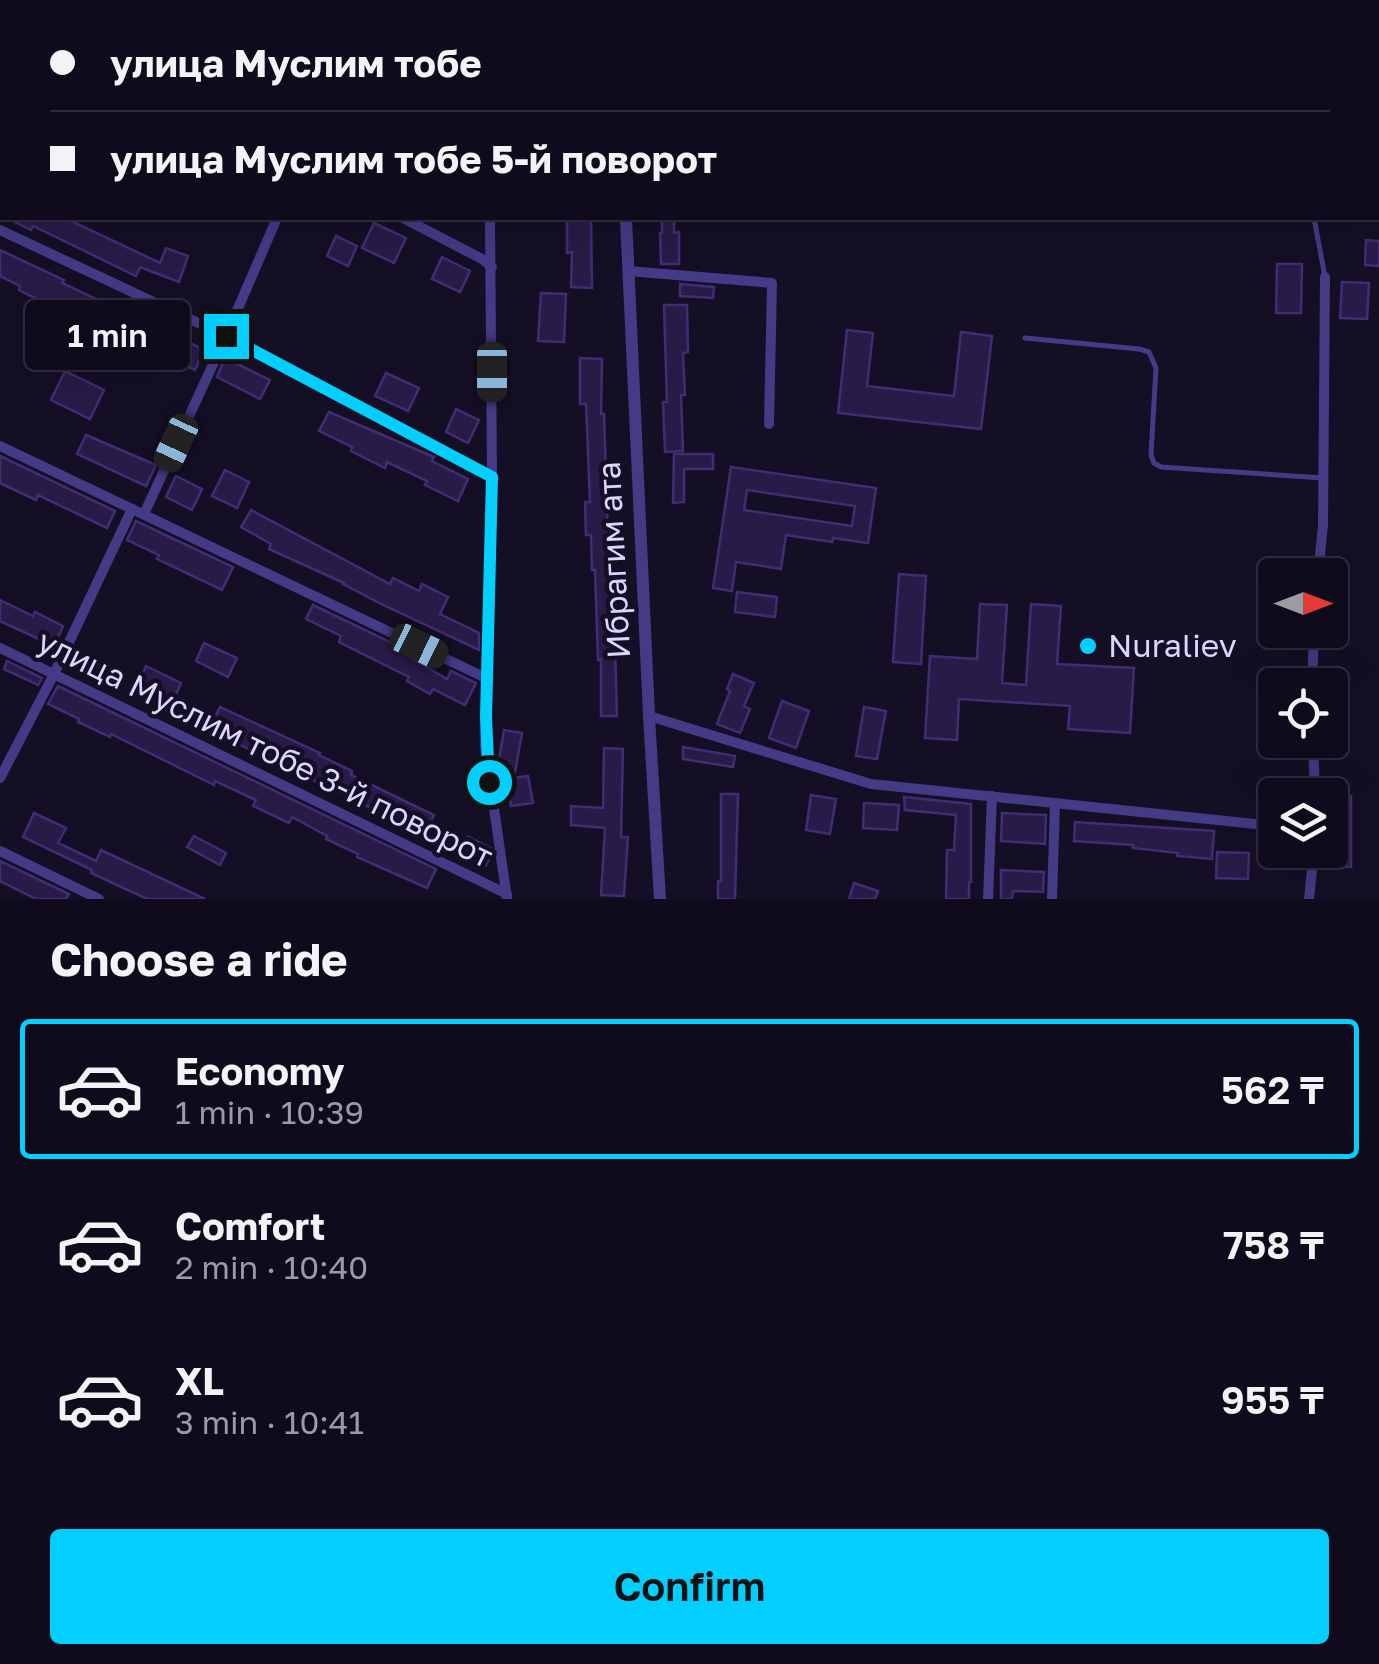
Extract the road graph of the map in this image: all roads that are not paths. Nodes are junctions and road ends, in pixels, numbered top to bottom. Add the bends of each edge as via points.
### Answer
1 (276, 220) edge
2 (407, 220) edge
3 (490, 220) edge
4 (626, 220) edge
5 (1314, 220) edge
6 (0, 230) edge
7 (492, 268) junction
8 (628, 271) junction
9 (1325, 278) joint
10 (226, 336) junction
11 (1025, 338) dead end
12 (770, 424) dead end
13 (0, 446) edge
14 (492, 477) junction
15 (1323, 478) junction
16 (138, 512) junction
17 (1319, 558) edge
18 (0, 648) edge
19 (54, 674) junction
20 (488, 679) junction
21 (649, 716) junction
22 (0, 778) edge
23 (992, 796) junction
24 (1055, 802) junction
25 (1258, 824) edge
26 (0, 851) edge
27 (1312, 868) edge
28 (507, 897) edge
29 (99, 899) edge
30 (660, 899) edge
31 (988, 899) edge
32 (1052, 899) edge
33 (1309, 899) edge

1 - 10 street
2 - 7 street
3 - 7 street
4 - 8 street, Ибрагим ата
5 - 9 lane
6 - 10 street
7 - 14 street
8 - 12 street via 772,283
8 - 21 street, Ибрагим ата
9 - 15 street
10 - 14 street
10 - 16 street
11 - 15 lane via 1149,352 1156,368 1151,455 1161,467
13 - 16 street
14 - 20 street
15 - 17 street
16 - 19 street
16 - 20 street
18 - 19 street, улица Муслим тобе 3-й поворот
19 - 22 street
19 - 28 street, улица Муслим тобе 3-й поворот
20 - 28 street via 485,746
21 - 23 street via 871,784
21 - 30 street, Ибрагим ата
23 - 24 street
23 - 31 street
24 - 25 street
24 - 32 street
26 - 29 street
27 - 33 street

